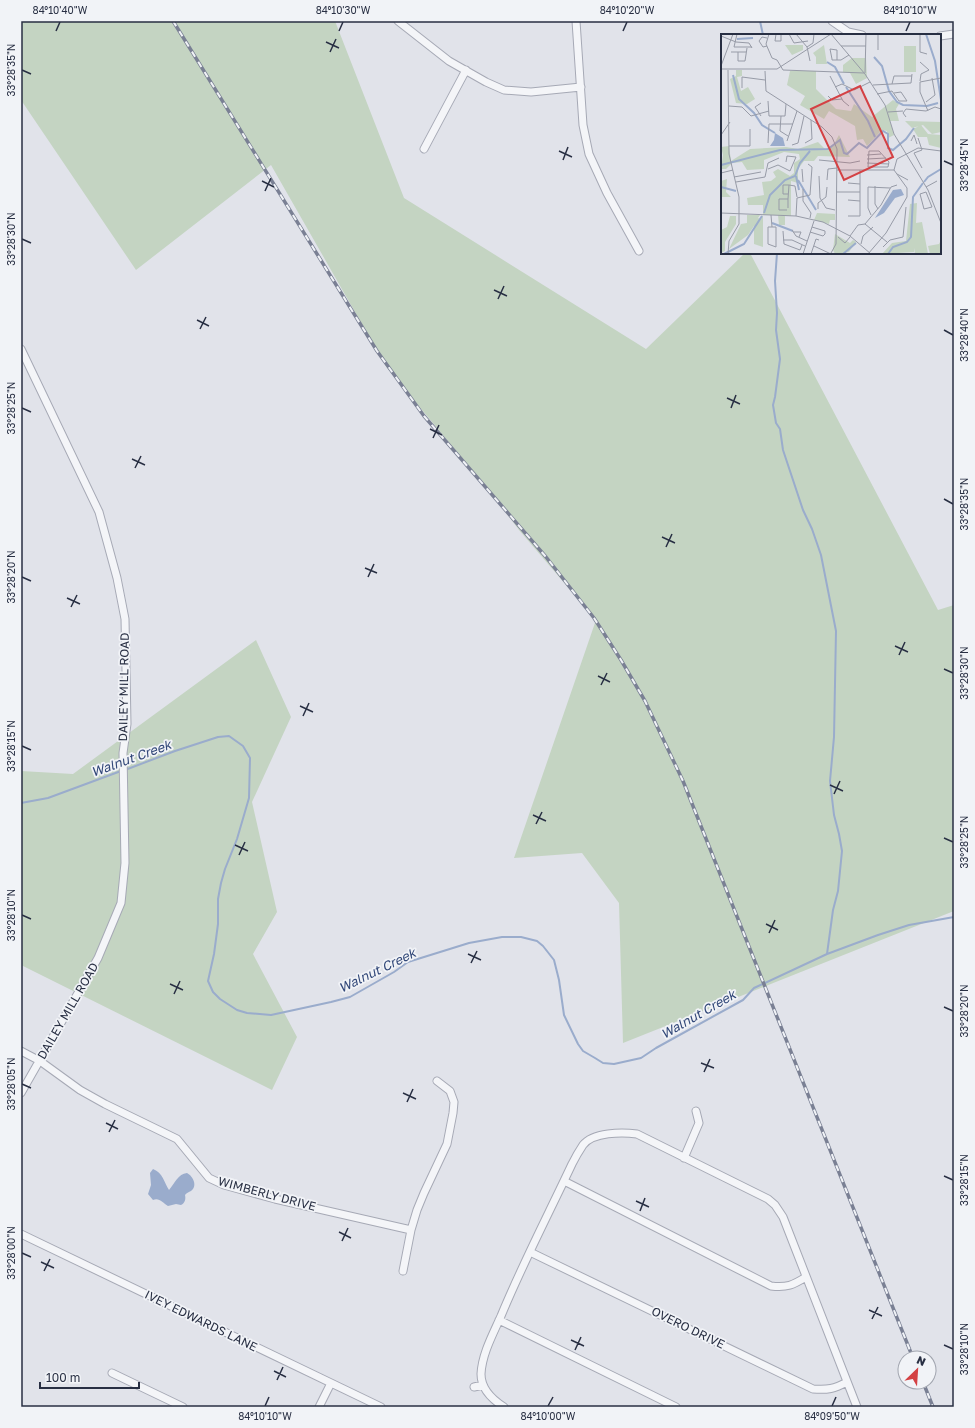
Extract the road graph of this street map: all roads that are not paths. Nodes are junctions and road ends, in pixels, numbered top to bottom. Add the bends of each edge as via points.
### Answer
1 (398, 21) edge
2 (576, 21) edge
3 (832, 21) edge
4 (857, 34) edge
5 (954, 34) edge
6 (941, 36) edge
7 (466, 70) junction
8 (581, 87) junction
9 (424, 149) dead end
10 (639, 251) dead end
11 (21, 349) edge
12 (21, 1051) edge
13 (40, 1061) junction
14 (437, 1081) dead end
15 (21, 1093) edge
16 (696, 1111) dead end
17 (684, 1158) junction
18 (564, 1182) junction
19 (411, 1230) junction
20 (21, 1234) edge
21 (530, 1252) junction
22 (403, 1270) dead end
23 (806, 1277) junction
24 (499, 1320) junction
25 (112, 1373) dead end
26 (847, 1382) junction
27 (331, 1383) junction
28 (483, 1385) junction
29 (474, 1387) dead end
30 (183, 1407) edge
31 (319, 1407) edge
32 (381, 1407) edge
33 (504, 1407) edge
34 (676, 1407) edge
35 (857, 1407) edge

1 - 7 street via 449,61
2 - 8 street
3 - 4 street via 848,32
5 - 6 street
7 - 8 street via 504,90 531,92
7 - 9 street
8 - 10 street via 583,124 589,154 607,194
11 - 13 street, DAILEY MILL ROAD via 99,512 125,618 125,863 120,903 98,958
12 - 13 street, WIMBERLY DRIVE
13 - 15 street, DAILEY MILL ROAD
13 - 19 street, WIMBERLY DRIVE via 80,1090 177,1139 209,1178 224,1185
14 - 19 street via 450,1091 454,1102 453,1113 447,1144 424,1193
16 - 17 street via 699,1123
17 - 18 street via 637,1134 609,1134 591,1138 584,1144
17 - 23 street via 768,1199 775,1205 783,1217
18 - 21 street
18 - 23 street via 772,1286 790,1286
19 - 22 street
20 - 27 street, IVEY EDWARDS LANE
21 - 24 street
21 - 26 street, OVERO DRIVE via 813,1389 826,1390
23 - 26 street
24 - 28 street via 486,1352 481,1375
24 - 34 street
25 - 30 street
26 - 35 street
27 - 31 street
27 - 32 street, IVEY EDWARDS LANE
28 - 29 street
28 - 33 street via 493,1400

